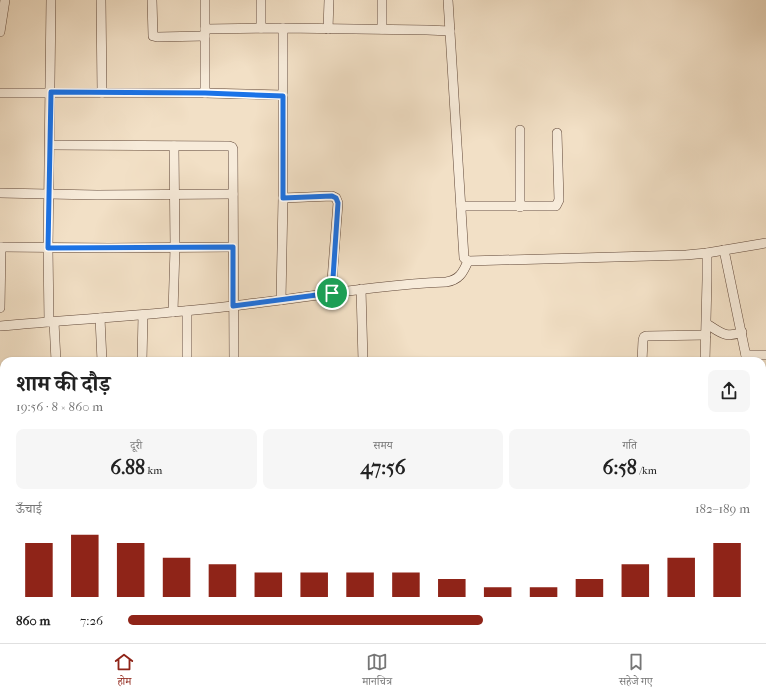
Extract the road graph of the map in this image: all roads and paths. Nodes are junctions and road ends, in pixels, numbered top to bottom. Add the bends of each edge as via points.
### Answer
1 (5, 0) edge
2 (51, 0) edge
3 (101, 0) edge
4 (152, 0) edge
5 (205, 0) edge
6 (261, 0) edge
7 (329, 0) edge
8 (382, 0) edge
9 (448, 0) edge
10 (261, 28) junction
11 (282, 28) junction
12 (328, 29) junction
13 (382, 29) junction
14 (0, 32) edge
15 (205, 32) junction
16 (450, 32) junction
17 (51, 92) junction
18 (102, 92) junction
19 (0, 93) edge
20 (205, 93) junction
21 (283, 96) junction
22 (520, 130) dead end
23 (557, 132) dead end
24 (50, 145) junction
25 (174, 146) junction
26 (0, 193) edge
27 (49, 194) junction
28 (175, 194) junction
29 (233, 194) junction
30 (283, 198) junction
31 (461, 206) junction
32 (520, 207) junction
33 (766, 243) edge
34 (1, 247) edge
35 (233, 247) junction
36 (48, 248) junction
37 (175, 248) junction
38 (724, 250) junction
39 (707, 253) junction
40 (468, 261) junction
41 (361, 289) junction
42 (332, 293) junction
43 (281, 300) junction
44 (233, 306) junction
45 (0, 308) edge
46 (187, 311) junction
47 (173, 312) junction
48 (143, 315) junction
49 (100, 318) junction
50 (51, 322) junction
51 (707, 324) junction
52 (0, 326) edge
53 (742, 332) junction
54 (706, 335) junction
55 (766, 355) edge
56 (55, 357) edge
57 (102, 357) edge
58 (142, 357) edge
59 (187, 357) edge
60 (234, 357) edge
61 (363, 357) edge
62 (642, 357) edge
63 (705, 357) edge
64 (746, 357) edge
65 (753, 357) edge

1 - 14 street
2 - 17 street
3 - 18 street
4 - 15 street via 153,36
5 - 15 street
6 - 10 street
7 - 12 street
8 - 13 street
9 - 16 street
10 - 11 street
10 - 15 street
11 - 12 street
11 - 21 street
12 - 13 street
13 - 16 street
15 - 20 street
16 - 31 street
17 - 18 street
17 - 19 street
17 - 24 street
18 - 20 street
20 - 21 street
21 - 30 street
22 - 32 street
23 - 32 street via 558,204 552,207
24 - 25 street
24 - 27 street
25 - 28 street
25 - 29 street via 232,147
26 - 27 street
27 - 28 street
27 - 36 street
28 - 29 street
28 - 37 street
29 - 35 street
30 - 42 street via 336,198 338,203
30 - 43 street
31 - 32 street
31 - 40 street via 464,258
33 - 38 street
34 - 36 street
34 - 45 street
35 - 37 street
35 - 44 street
36 - 37 street
36 - 50 street
37 - 47 street
38 - 39 street
38 - 53 street
39 - 40 street
39 - 51 street
40 - 41 street via 462,274 452,281
41 - 42 street
41 - 61 street
42 - 43 street
43 - 44 street
44 - 46 street
44 - 60 street
46 - 47 street
46 - 59 street
47 - 48 street
48 - 49 street
48 - 58 street
49 - 50 street
49 - 57 street
50 - 52 street
50 - 56 street
51 - 53 street via 727,336
51 - 54 street
53 - 64 street
54 - 62 street via 646,336 642,340
54 - 63 street
55 - 65 street

